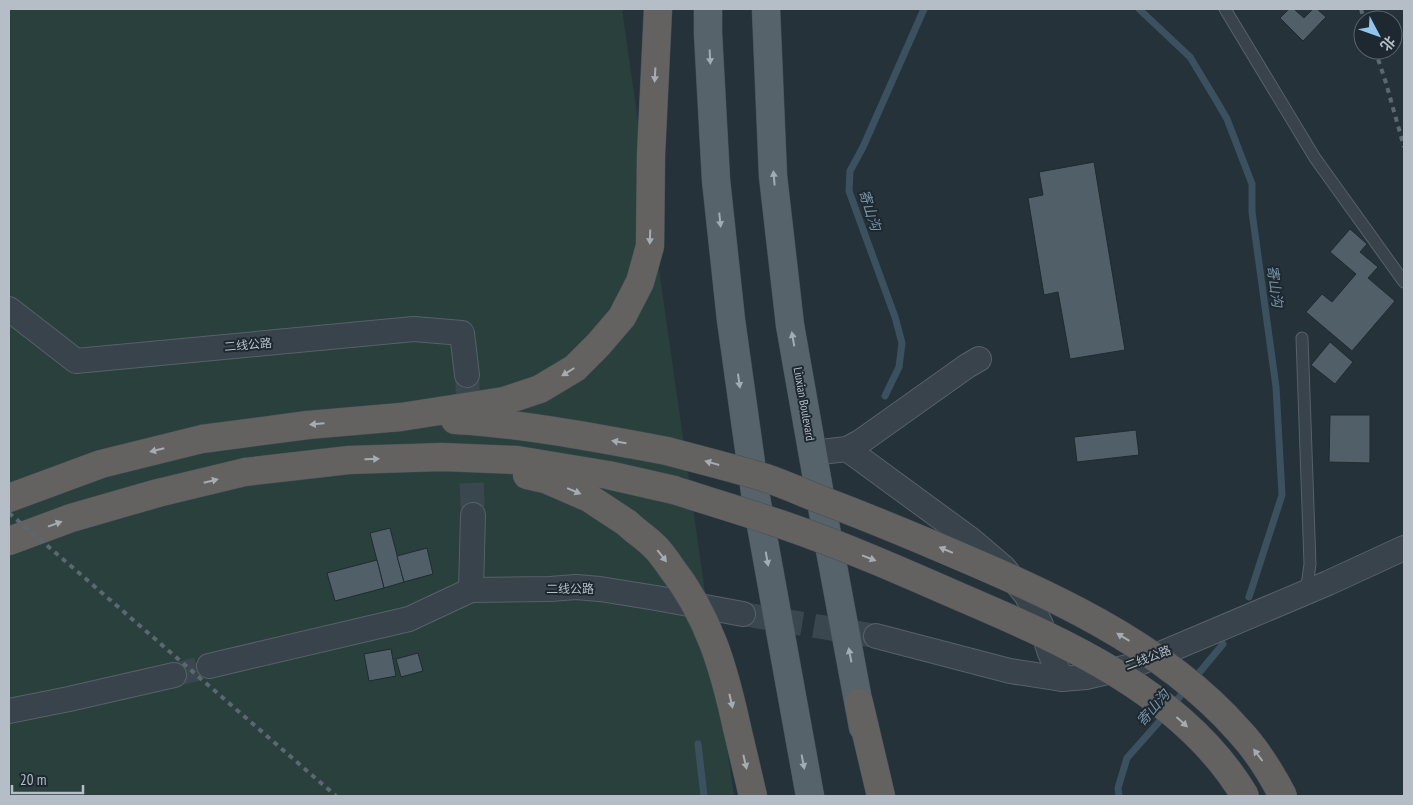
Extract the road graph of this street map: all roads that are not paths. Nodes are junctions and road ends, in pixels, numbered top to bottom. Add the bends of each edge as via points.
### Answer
1 (658, 9) edge
2 (708, 9) edge
3 (766, 9) edge
4 (1231, 11) edge
5 (1404, 282) edge
6 (9, 309) edge
7 (1302, 338) dead end
8 (979, 360) dead end
9 (467, 375) tunnel mouth
10 (401, 416) junction
11 (847, 449) junction
12 (812, 453) junction
13 (442, 457) junction
14 (9, 498) edge
15 (473, 515) tunnel mouth
16 (9, 541) edge
17 (1404, 548) edge
18 (470, 590) junction
19 (1306, 592) junction
20 (743, 614) tunnel mouth
21 (876, 636) tunnel mouth
22 (209, 666) tunnel mouth
23 (174, 675) tunnel mouth
24 (1062, 679) junction
25 (858, 703) junction
26 (9, 711) edge
27 (753, 796) edge
28 (810, 796) edge
29 (874, 796) edge
30 (881, 796) edge
31 (1245, 796) edge
32 (1284, 796) edge

1 -> 10 highway via 650,246 640,282 622,317 575,368 540,389 504,401
2 -> 28 main road via 716,180 731,320 755,492
12 -> 3 main road, Liuxian Boulevard via 790,325 773,176
4 - 5 lane via 1315,158
6 - 9 street, 二线公路 via 76,362 414,329 462,332
7 - 19 lane via 1310,564
8 - 11 street
10 -> 14 highway via 202,439 102,464
32 -> 10 highway, bridge via 1239,731 1207,698 1166,665 1087,616 879,522 767,478 667,451 492,422
11 - 12 street
11 - 24 street via 970,539 1004,568 1027,596
25 -> 12 main road, Liuxian Boulevard
16 -> 13 highway via 71,518 246,472 349,460
13 -> 27 highway, bridge via 544,479 589,498 654,546 680,578 714,642
13 -> 31 highway, bridge via 517,460 674,490 787,526 896,568 984,607 1113,671 1183,722 1211,750
15 - 18 street
17 - 19 street, 二线公路
18 - 20 street, 二线公路 via 600,589
18 - 22 street via 409,619
19 - 24 street, 二线公路 via 1132,666
21 - 24 street, 二线公路 via 1010,671
23 - 26 street
25 - 29 main road, Liuxian Boulevard
25 - 30 highway

